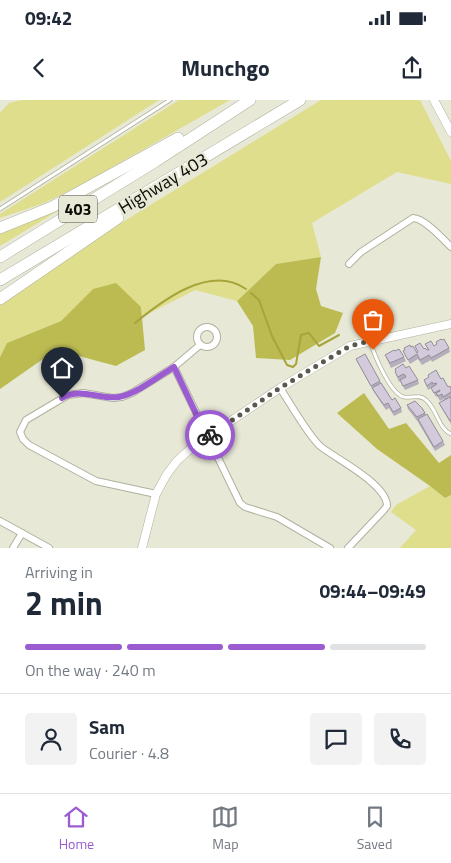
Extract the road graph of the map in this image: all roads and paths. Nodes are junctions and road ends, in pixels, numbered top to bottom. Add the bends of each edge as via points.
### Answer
1 (170, 100) edge
2 (245, 100) edge
3 (250, 100) edge
4 (300, 100) edge
5 (434, 100) edge
6 (451, 132) edge
7 (150, 190) junction
8 (0, 209) edge
9 (0, 228) edge
10 (451, 247) edge
11 (0, 257) edge
12 (350, 264) dead end
13 (0, 280) edge
14 (0, 298) edge
15 (451, 324) edge
16 (370, 341) junction
17 (200, 345) dead end
18 (174, 367) junction
19 (280, 388) junction
20 (451, 434) edge
21 (207, 437) junction
22 (156, 494) junction
23 (0, 522) edge
24 (22, 533) junction
25 (13, 548) edge
26 (49, 548) edge
27 (142, 548) edge
28 (330, 548) edge
29 (348, 548) edge

1 - 8 lane
2 - 9 highway via 66,200
3 - 11 highway, Highway 403 / 403
4 - 7 highway, Highway 403 / 403
5 - 6 street
7 - 13 highway, Highway 403 / 403
7 - 14 highway via 145,200
10 - 12 street via 418,218 413,218 361,252
15 - 16 street
16 - 19 street via 350,346
16 - 20 lane via 394,391 401,397 417,396 428,401 445,431
17 - 18 street
18 - 21 street
18 - 22 street via 122,397 83,393 68,395 26,420 20,432 28,445 96,481
19 - 21 street
19 - 29 street via 319,445 355,468 385,496 384,511
21 - 22 street via 177,461
21 - 28 street via 240,503 277,517
22 - 27 street
23 - 24 street
24 - 25 street
24 - 26 street

